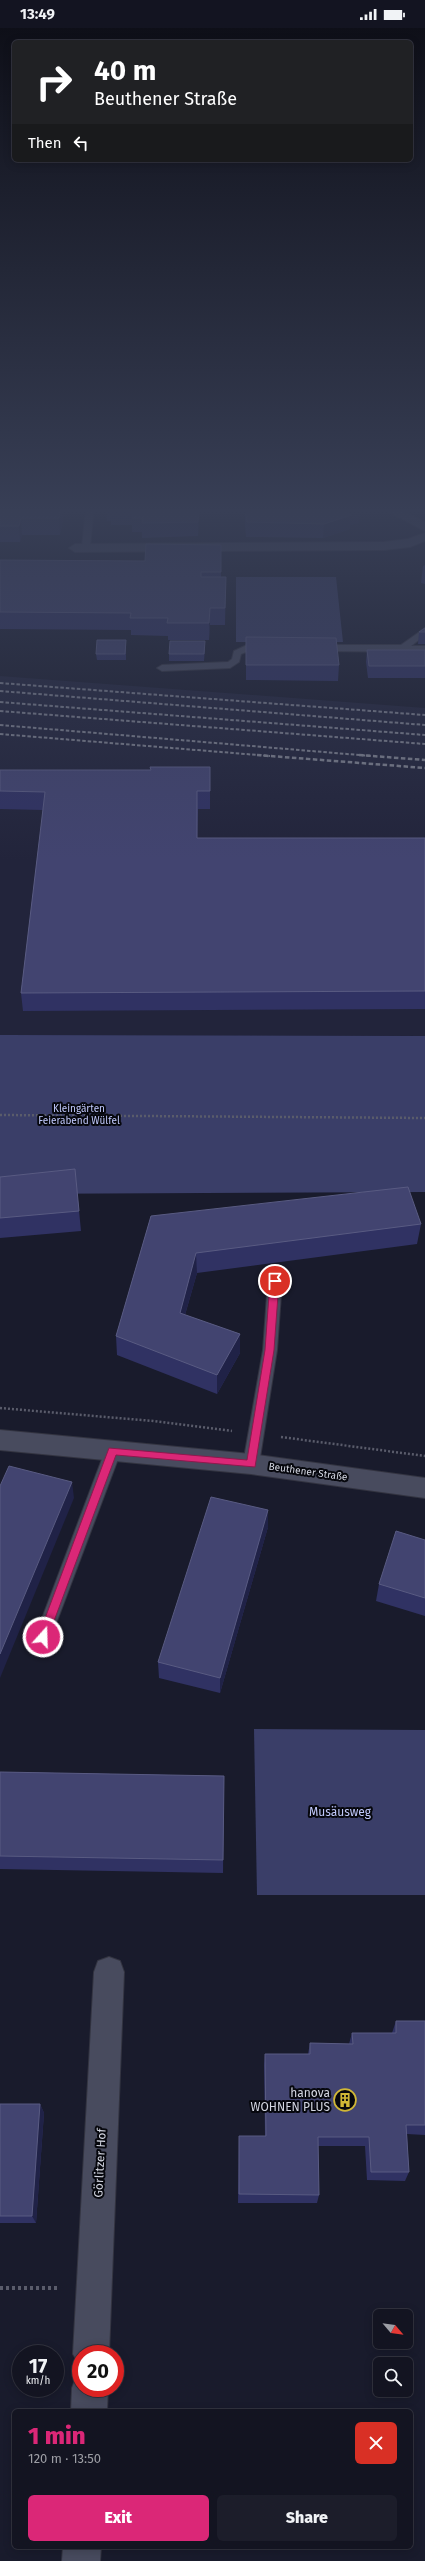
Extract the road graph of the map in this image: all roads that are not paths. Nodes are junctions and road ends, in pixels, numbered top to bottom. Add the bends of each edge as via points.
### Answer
1 (425, 631) edge
2 (278, 648) edge
3 (310, 648) edge
4 (403, 648) junction
5 (425, 649) edge
6 (162, 668) dead end
7 (275, 1281) dead end
8 (0, 1440) edge
9 (112, 1451) junction
10 (251, 1464) junction
11 (425, 1488) edge
12 (43, 1637) dead end
13 (109, 1972) dead end
14 (91, 2345) edge
15 (89, 2397) edge
16 (88, 2409) edge
17 (82, 2549) edge
18 (81, 2561) edge

1 - 4 lane
2 - 6 lane via 243,649 237,653 236,660 230,665
3 - 4 lane
4 - 5 lane
7 - 10 lane via 270,1350
8 - 9 street, Beuthener Straße
9 - 10 street, Beuthener Straße
9 - 12 lane
10 - 11 street, Beuthener Straße
13 - 14 street, Görlitzer Hof
15 - 16 street
17 - 18 street

